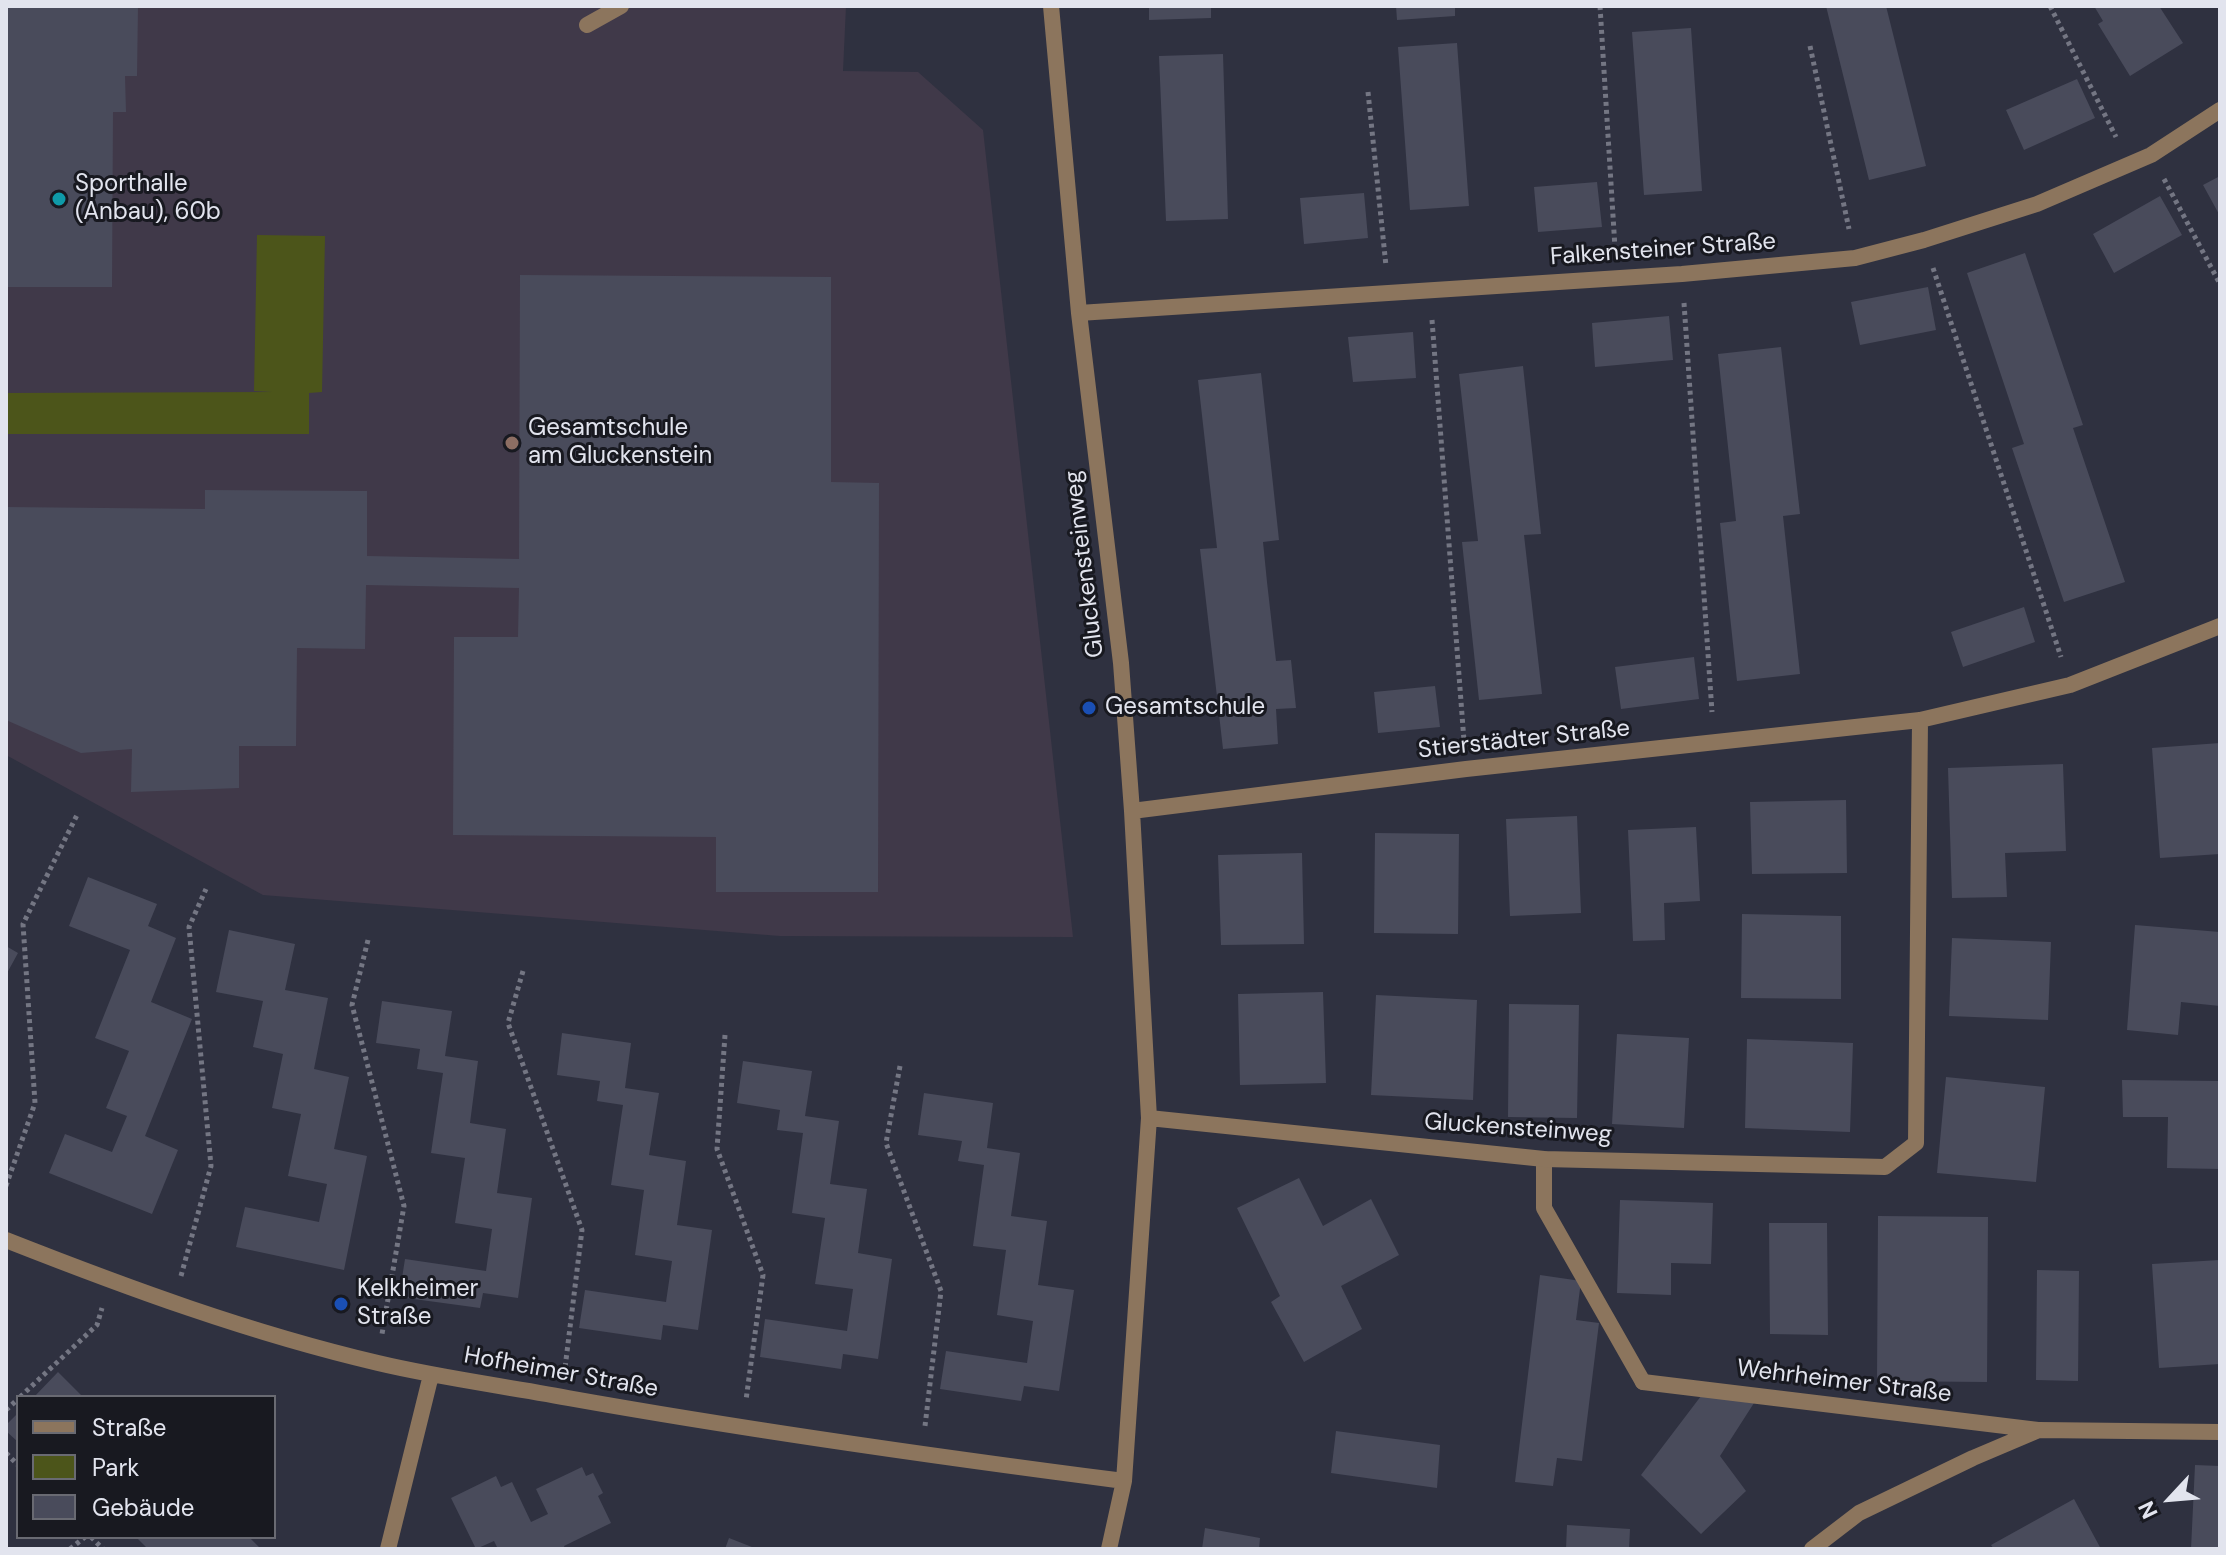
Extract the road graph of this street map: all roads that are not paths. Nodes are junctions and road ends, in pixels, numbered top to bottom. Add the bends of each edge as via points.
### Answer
1 (621, 6) edge
2 (1051, 6) edge
3 (587, 25) dead end
4 (2220, 110) edge
5 (1079, 313) junction
6 (2220, 626) edge
7 (1920, 720) junction
8 (1132, 811) junction
9 (1149, 1118) junction
10 (1544, 1159) junction
11 (6, 1240) edge
12 (431, 1375) junction
13 (2039, 1430) junction
14 (2220, 1432) edge
15 (1124, 1481) junction
16 (388, 1549) edge
17 (1109, 1549) edge
18 (1812, 1549) edge

1 - 3 street
2 - 5 street, Gluckensteinweg
4 - 5 street, Falkensteiner Straße via 2151,155 2037,204 1855,258
5 - 8 street, Gluckensteinweg via 1121,663
6 - 7 street, Stierstädter Straße via 2070,685
7 - 8 street, Stierstädter Straße
7 - 10 street, Gluckensteinweg via 1916,1143 1885,1167
8 - 9 street, Gluckensteinweg
9 - 10 street, Gluckensteinweg
9 - 15 street, Gluckensteinweg
10 - 13 street, Wehrheimer Straße via 1544,1208 1643,1382
11 - 12 street, Hofheimer Straße via 234,1324
12 - 15 street, Hofheimer Straße via 742,1429
12 - 16 street
13 - 14 street, Wehrheimer Straße
13 - 18 street, Wehrheimer Straße via 1859,1513
15 - 17 street, Gluckensteinweg

